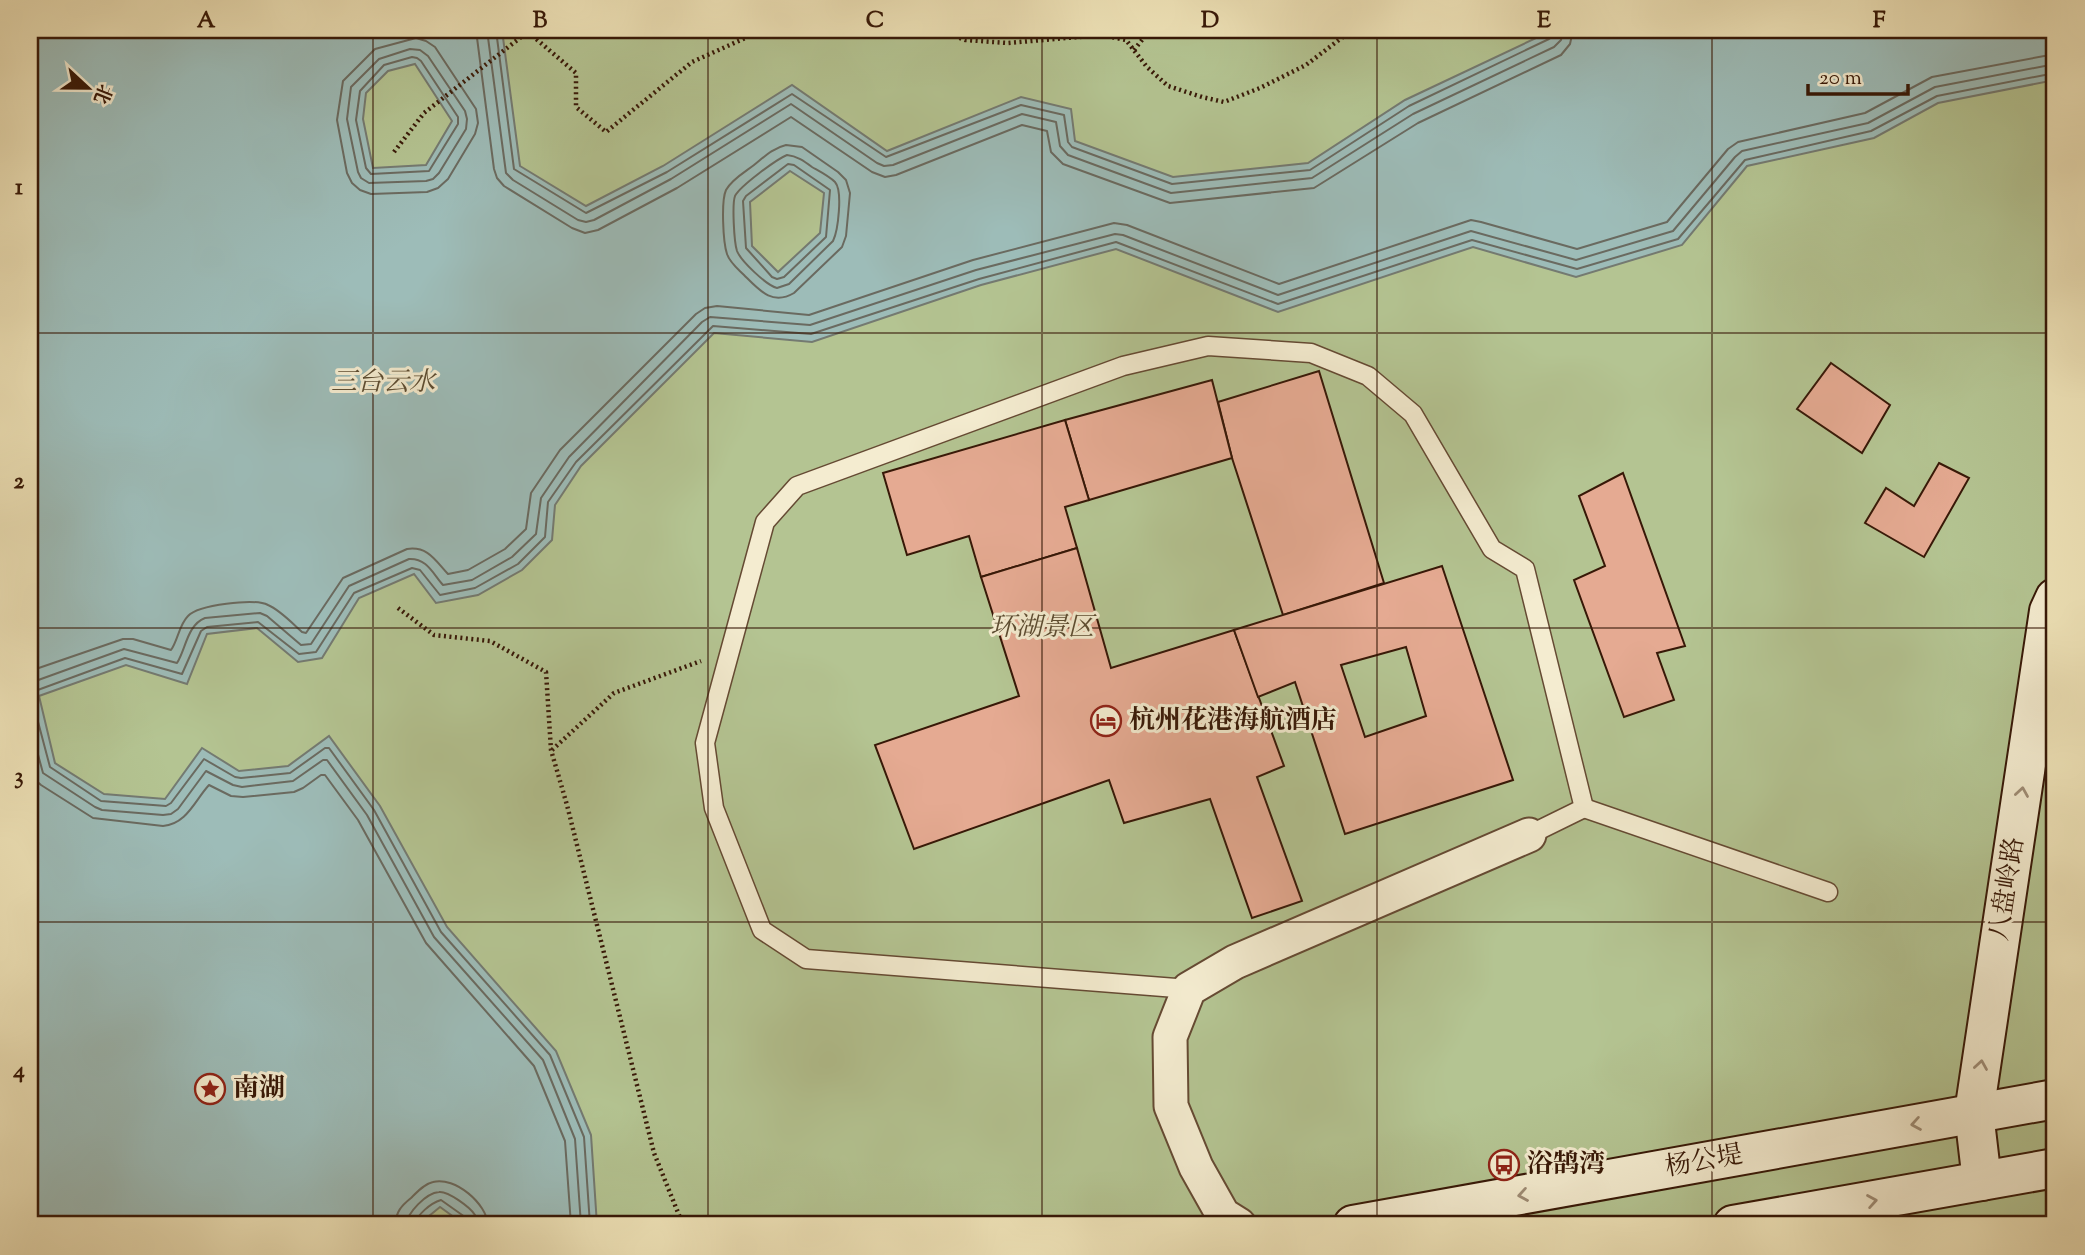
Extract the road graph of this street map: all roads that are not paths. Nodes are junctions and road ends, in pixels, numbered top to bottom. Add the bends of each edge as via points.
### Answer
1 (2055, 598) edge
2 (1584, 808) junction
3 (1529, 835) joint
4 (1828, 892) dead end
5 (1189, 989) junction
6 (2055, 1099) edge
7 (1974, 1113) junction
8 (2055, 1168) edge
9 (1982, 1181) junction
10 (1239, 1225) edge
11 (1353, 1225) edge
12 (1733, 1225) edge

7 -> 1 main road, 八盘岭路 via 2049,611
2 - 3 lane
2 - 4 lane
2 - 5 lane via 1525,569 1492,549 1413,414 1368,376 1311,353 1208,346 1123,366 797,486 765,522 705,743 714,808 762,930 806,958
3 - 5 street via 1235,962
5 - 10 street via 1170,1037 1171,1106 1196,1167 1223,1215
6 - 7 main road, 杨公堤
7 - 9 main road, 八盘岭路
7 -> 11 main road, 杨公堤
8 - 9 main road
12 -> 9 main road

